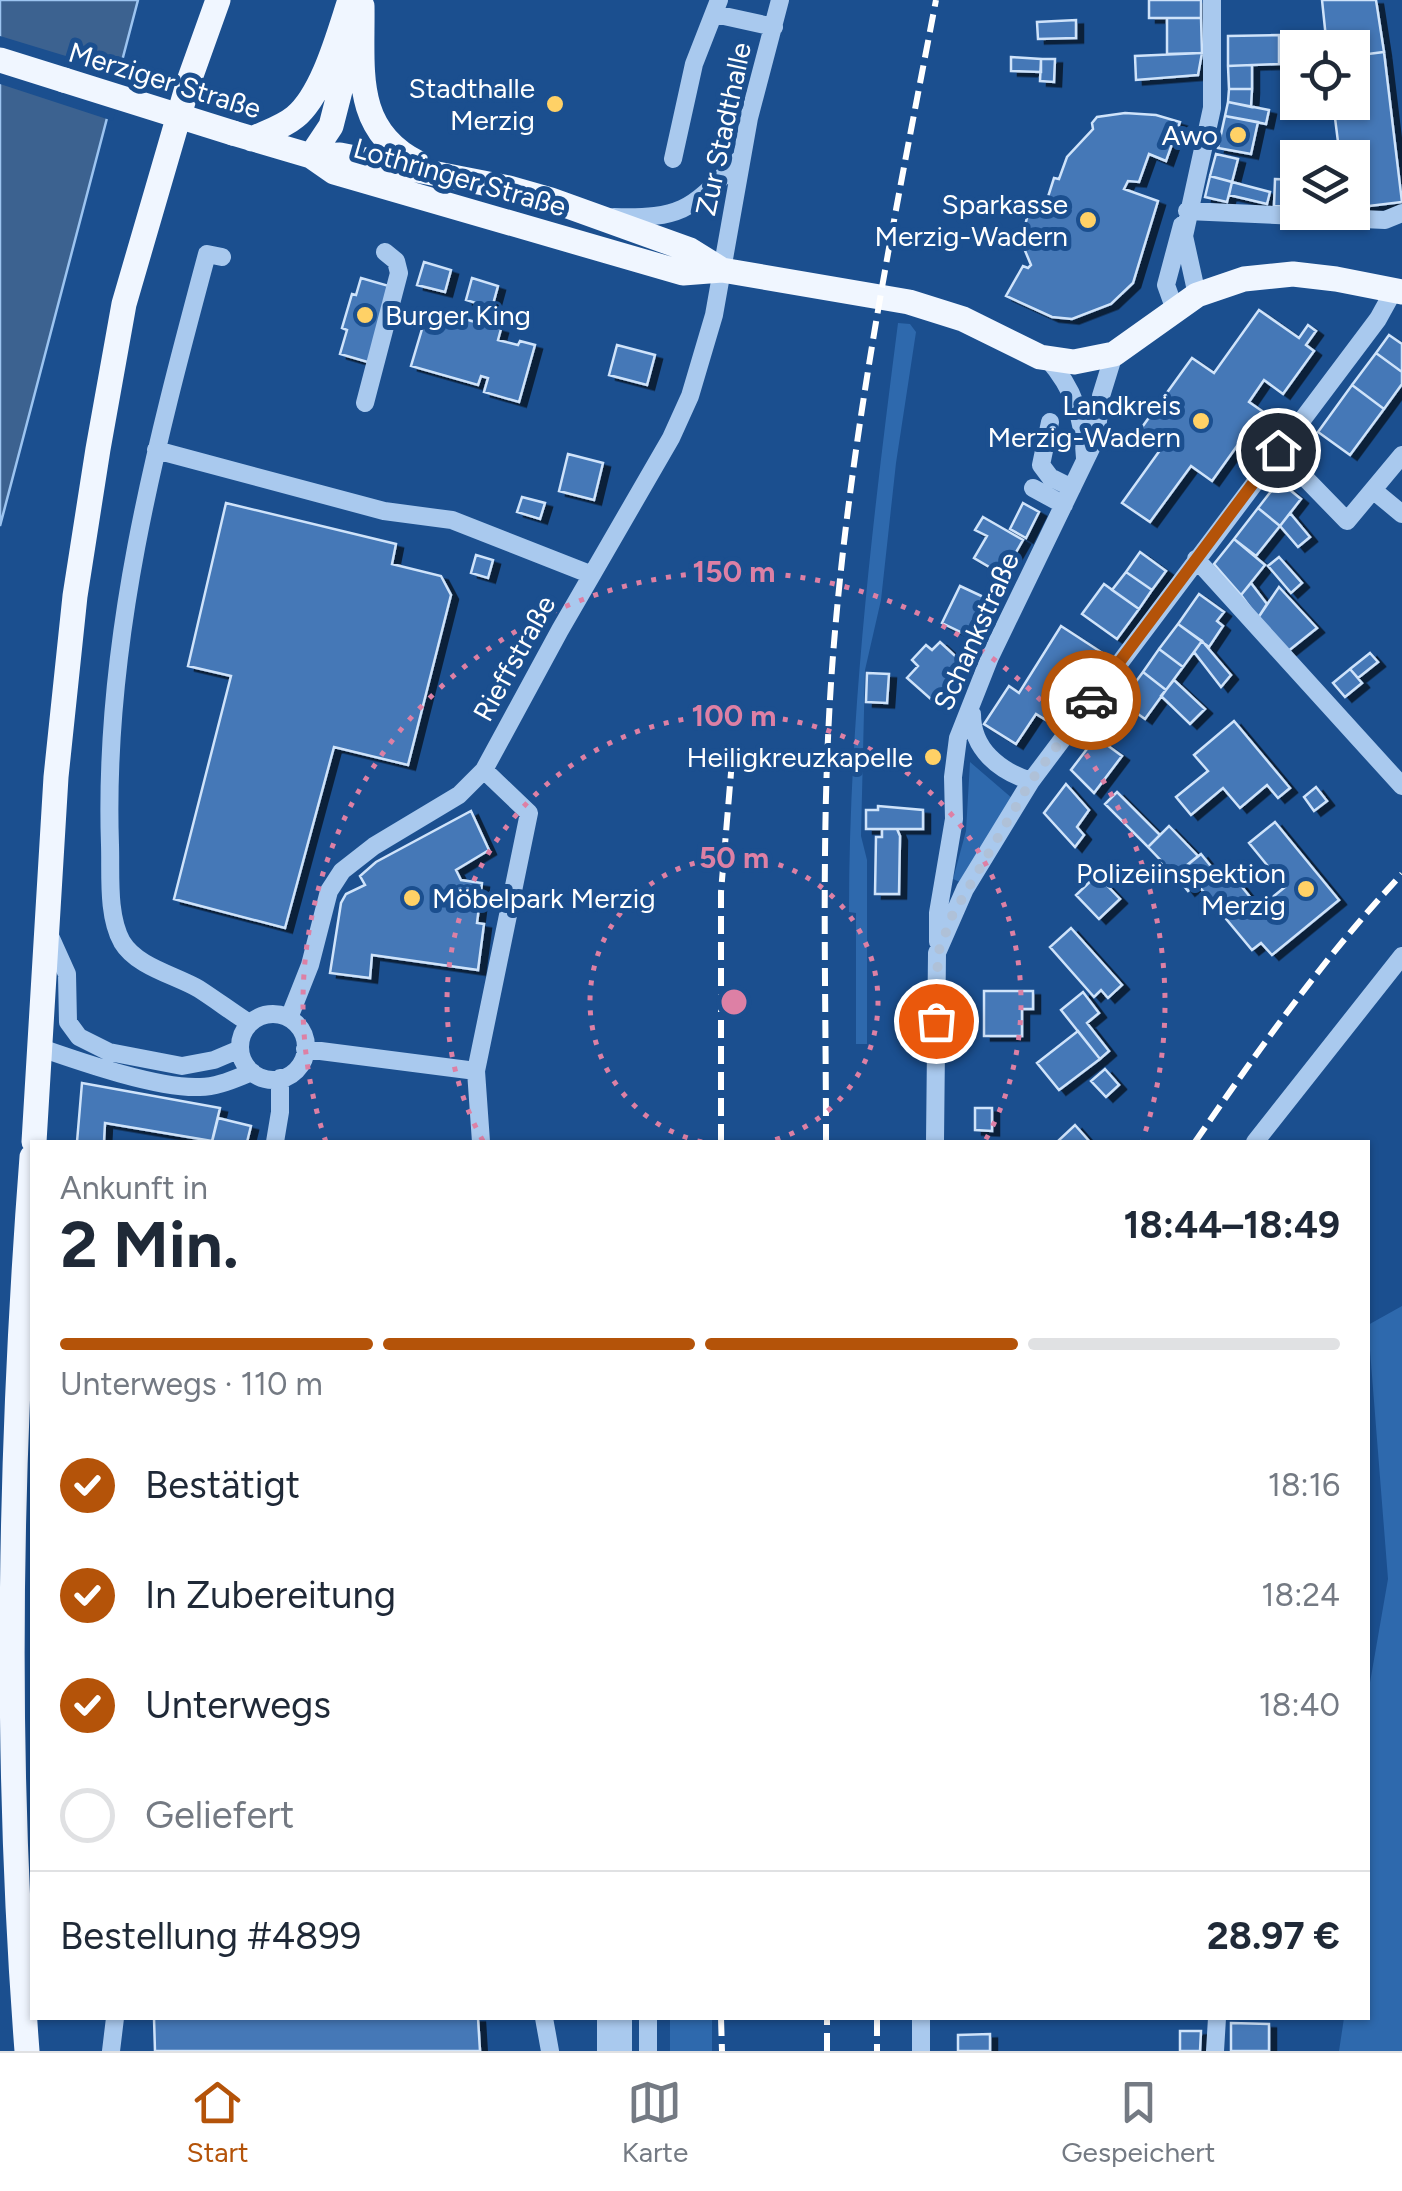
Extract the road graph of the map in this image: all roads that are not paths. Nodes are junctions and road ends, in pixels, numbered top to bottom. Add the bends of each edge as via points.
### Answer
1 (218, 0) edge
2 (780, 0) edge
3 (1212, 0) edge
4 (358, 2) edge
5 (717, 7) edge
6 (774, 27) junction
7 (0, 60) edge
8 (243, 136) junction
9 (312, 156) junction
10 (742, 157) junction
11 (673, 159) dead end
12 (438, 173) junction
13 (1188, 210) junction
14 (1402, 213) edge
15 (598, 216) junction
16 (385, 252) dead end
17 (222, 257) dead end
18 (722, 270) junction
19 (1392, 286) edge
20 (1198, 295) junction
21 (1174, 310) junction
22 (1114, 354) junction
23 (1047, 358) junction
24 (365, 403) dead end
25 (1050, 422) dead end
26 (156, 450) junction
27 (1278, 450) junction
28 (1402, 455) edge
29 (1085, 458) junction
30 (1033, 488) dead end
31 (1374, 490) junction
32 (1068, 496) junction
33 (1402, 514) edge
34 (1196, 559) junction
35 (592, 575) junction
36 (980, 680) junction
37 (484, 770) junction
38 (1031, 781) junction
39 (1402, 786) edge
40 (48, 930) junction
41 (938, 953) junction
42 (1402, 956) edge
43 (289, 1018) junction
44 (249, 1023) junction
45 (41, 1048) junction
46 (240, 1050) junction
47 (306, 1050) junction
48 (476, 1071) junction
49 (252, 1072) junction
50 (280, 1078) junction
51 (34, 1140) edge
52 (274, 1140) edge
53 (481, 1140) edge
54 (935, 1140) edge
55 (1258, 1140) edge
56 (30, 1199) edge
57 (115, 2020) edge
58 (544, 2020) edge
59 (606, 2020) edge
60 (623, 2020) edge
61 (648, 2020) edge
62 (921, 2020) edge
63 (1217, 2020) edge
64 (27, 2051) edge
65 (110, 2051) edge
66 (550, 2051) edge
67 (606, 2051) edge
68 (623, 2051) edge
69 (648, 2051) edge
70 (921, 2051) edge
71 (1215, 2051) edge

1 - 40 main road via 124,304 68,665
2 - 6 street, Zur Stadthalle
3 - 13 street via 1212,108
4 - 8 main road via 308,101 293,118
4 - 9 main road via 331,126
4 - 12 main road via 364,98 374,124 391,148
5 - 6 street
5 - 11 street via 694,64
6 - 10 street, Zur Stadthalle
7 - 8 main road, Merziger Straße, bridge
8 - 9 main road, Merziger Straße
9 - 12 main road, Lothringer Straße
9 - 18 main road, Lothringer Straße via 334,172 683,273
10 - 15 street via 683,212
10 - 18 street, Zur Stadthalle
12 - 15 main road, Lothringer Straße
13 - 14 street via 1385,220
13 - 20 street via 1184,236
13 - 21 street via 1166,285
15 - 18 main road, Lothringer Straße via 690,250
16 - 24 street via 398,272
17 - 26 street via 207,254
18 - 23 main road, Lothringer Straße via 909,302
18 - 35 street, Rieffstraße via 690,396
19 - 20 main road, Lothringer Straße via 1280,275
19 - 27 street via 1378,319
20 - 21 main road, Lothringer Straße
21 - 22 main road, Lothringer Straße
22 - 23 main road, Lothringer Straße via 1074,362
22 - 29 street, Schankstraße via 1096,438
23 - 29 street via 1074,396
25 - 32 street via 1040,466
26 - 35 street via 384,511 452,520
26 - 44 street via 115,678 112,904 121,940 134,956
27 - 31 street via 1348,521
27 - 34 street
28 - 31 street
29 - 32 street, Schankstraße
30 - 32 street
31 - 33 street
32 - 36 street, Schankstraße
34 - 38 street
34 - 39 street
35 - 37 street, Rieffstraße
36 - 38 street via 972,708 979,748
36 - 41 street, Schankstraße via 954,758 954,820
37 - 43 street, Rieffstraße via 459,796 342,871 329,891
37 - 48 street via 529,813
38 - 41 street via 965,889
40 - 45 main road
40 - 46 street via 67,974 68,1022 79,1037 109,1052 182,1066
41 - 54 street, Schankstraße
42 - 55 street
43 - 44 street via 268,1014
43 - 47 street via 302,1031
44 - 46 street
45 - 49 street via 198,1088
45 - 51 main road
46 - 49 street
47 - 48 street
47 - 50 street via 298,1068
48 - 53 street
49 - 50 street
50 - 52 street
56 - 64 main road via 11,1592 15,1885
57 - 65 street
58 - 66 street
59 - 67 street
60 - 68 street
61 - 69 street
62 - 70 street
63 - 71 street

